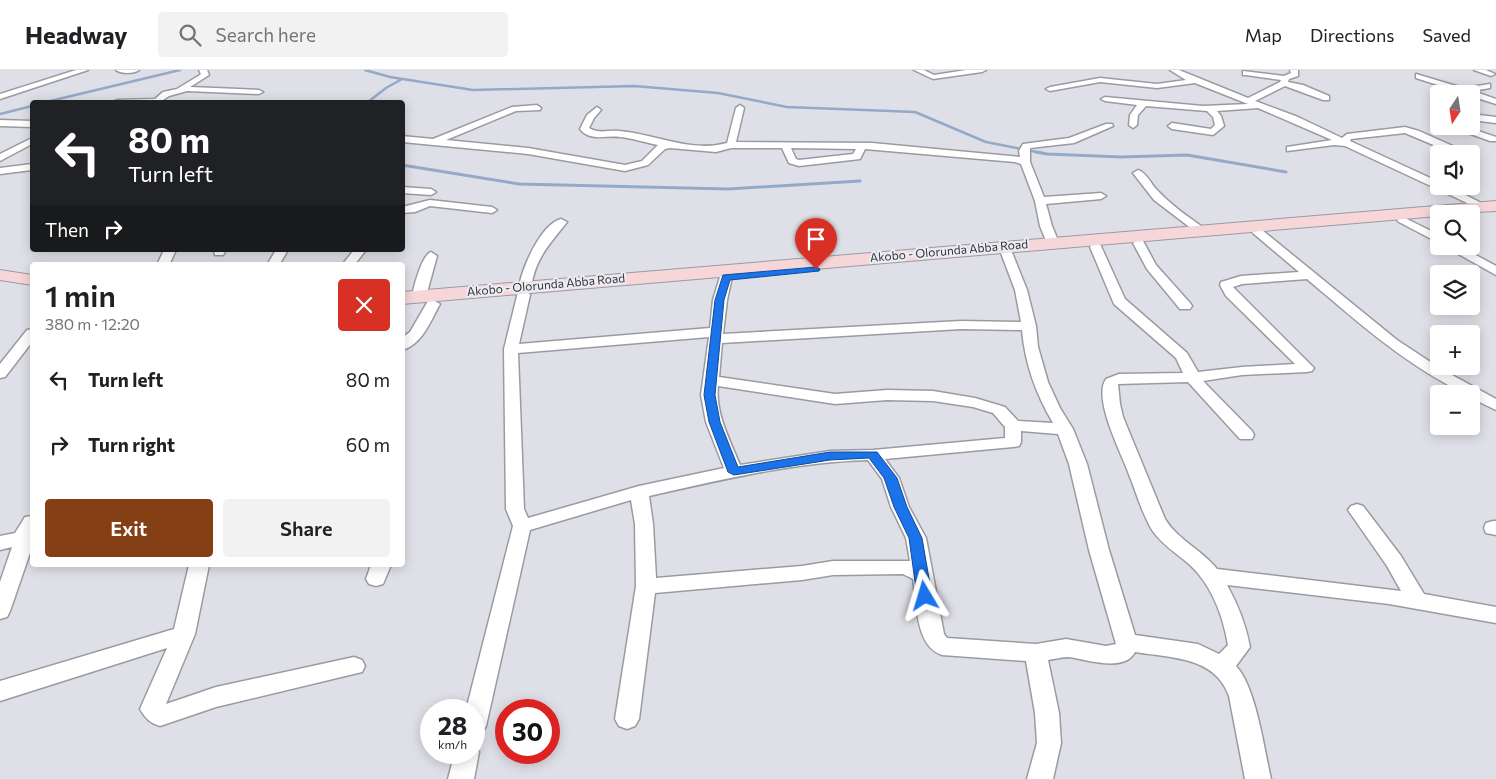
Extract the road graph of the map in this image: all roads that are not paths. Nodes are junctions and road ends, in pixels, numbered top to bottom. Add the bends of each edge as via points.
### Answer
1 (58, 70) edge
2 (84, 70) edge
3 (120, 70) edge
4 (135, 70) edge
5 (203, 70) edge
6 (918, 70) edge
7 (977, 70) edge
8 (1174, 70) edge
9 (1294, 70) edge
10 (1478, 70) edge
11 (1246, 73) dead end
12 (1490, 74) dead end
13 (1419, 76) dead end
14 (1284, 80) junction
15 (1195, 81) junction
16 (1447, 85) edge
17 (1486, 86) dead end
18 (1480, 87) edge
19 (1050, 89) dead end
20 (180, 90) junction
21 (259, 92) dead end
22 (0, 96) edge
23 (1480, 96) edge
24 (1105, 98) dead end
25 (1326, 98) dead end
26 (160, 100) edge
27 (1249, 101) junction
28 (1496, 102) edge
29 (1145, 103) junction
30 (1259, 106) junction
31 (537, 108) dead end
32 (740, 108) dead end
33 (1210, 109) junction
34 (597, 110) dead end
35 (1480, 118) edge
36 (1496, 120) edge
37 (0, 123) edge
38 (30, 124) edge
39 (1133, 125) dead end
40 (1110, 126) dead end
41 (1172, 126) dead end
42 (1480, 135) edge
43 (405, 139) edge
44 (1495, 140) edge
45 (30, 142) edge
46 (434, 142) junction
47 (1345, 143) junction
48 (670, 145) junction
49 (732, 145) junction
50 (785, 145) junction
51 (1443, 145) edge
52 (862, 146) junction
53 (1290, 149) dead end
54 (1025, 153) junction
55 (0, 158) edge
56 (30, 167) edge
57 (0, 171) edge
58 (1138, 173) dead end
59 (405, 190) edge
60 (431, 192) dead end
61 (1102, 196) dead end
62 (1040, 201) junction
63 (405, 210) edge
64 (492, 210) dead end
65 (1487, 210) edge
66 (1430, 218) edge
67 (1403, 220) junction
68 (560, 222) dead end
69 (1315, 224) junction
70 (1200, 230) junction
71 (1258, 232) junction
72 (1430, 235) edge
73 (1053, 243) junction
74 (1139, 243) junction
75 (1096, 247) junction
76 (358, 252) edge
77 (1008, 254) junction
78 (1467, 255) edge
79 (431, 256) dead end
80 (350, 262) edge
81 (1496, 271) edge
82 (0, 274) edge
83 (1309, 274) junction
84 (726, 277) junction
85 (30, 280) edge
86 (0, 284) edge
87 (30, 289) edge
88 (524, 291) junction
89 (418, 299) edge
90 (405, 305) edge
91 (1185, 306) dead end
92 (1029, 326) junction
93 (30, 335) edge
94 (715, 335) junction
95 (405, 343) edge
96 (511, 349) junction
97 (2, 369) edge
98 (1192, 377) junction
99 (710, 380) junction
100 (1496, 404) edge
101 (1013, 426) junction
102 (1065, 429) junction
103 (1246, 435) dead end
104 (873, 454) junction
105 (734, 472) junction
106 (639, 492) junction
107 (1357, 510) dead end
108 (30, 525) edge
109 (522, 526) junction
110 (20, 540) junction
111 (0, 543) edge
112 (916, 566) junction
113 (198, 567) edge
114 (1210, 576) junction
115 (646, 586) junction
116 (1417, 600) junction
117 (0, 610) edge
118 (1496, 615) edge
119 (184, 634) junction
120 (1126, 642) junction
121 (1036, 653) junction
122 (354, 666) dead end
123 (1222, 666) junction
124 (0, 691) edge
125 (480, 699) edge
126 (627, 719) dead end
127 (464, 764) edge
128 (461, 779) edge
129 (1040, 779) edge
130 (1258, 779) edge

1 - 22 street via 12,87
2 - 22 street
3 - 4 street
5 - 20 street via 205,75
6 - 7 street via 933,77
8 - 15 street
9 - 14 street via 1295,74
10 - 12 street
11 - 14 street
13 - 16 street
14 - 25 street
14 - 27 street
15 - 19 street via 1151,86 1100,80
15 - 27 street
17 - 18 street
20 - 21 street
20 - 26 street via 166,94
23 - 28 street
24 - 29 street
27 - 30 street
29 - 33 street
29 - 39 street via 1134,114
30 - 33 street
30 - 47 street via 1290,116
31 - 46 street via 515,109
32 - 49 street
33 - 41 street via 1220,121 1220,126 1213,132
34 - 48 street via 584,129 595,135 619,134
35 - 36 street
37 - 38 street
40 - 54 street via 1071,140 1046,142
42 - 44 street
43 - 46 street
45 - 55 street
46 - 48 street via 544,153 625,168 645,163 662,147
47 - 51 street via 1347,137 1405,130
47 - 53 street
47 - 65 street
48 - 49 street via 716,149
49 - 50 street
50 - 52 street
50 - 52 street via 792,161 799,163 857,157
52 - 54 street via 1017,159
54 - 62 street
56 - 57 street
58 - 70 street via 1145,185 1180,217
59 - 60 street
61 - 62 street
62 - 73 street
63 - 64 street via 430,203
65 - 69 main road, Akobo - Olorunda Abba Road
66 - 67 main road, Akobo - Olorunda Abba Road
67 - 69 main road, Akobo - Olorunda Abba Road
67 - 72 street
68 - 88 street via 542,242 532,260
69 - 70 main road, Akobo - Olorunda Abba Road
69 - 71 main road, Akobo - Olorunda Abba Road
70 - 73 main road, Akobo - Olorunda Abba Road
71 - 74 main road, Akobo - Olorunda Abba Road
71 - 83 street
73 - 88 main road, Akobo - Olorunda Abba Road
74 - 75 main road, Akobo - Olorunda Abba Road
74 - 91 street via 1151,266
75 - 77 main road, Akobo - Olorunda Abba Road
75 - 98 street via 1119,301 1182,356
76 - 80 street
77 - 84 main road, Akobo - Olorunda Abba Road
77 - 92 street
78 - 81 street
79 - 89 street
82 - 85 main road
83 - 98 street via 1241,280 1226,285 1307,368
83 - 100 street via 1392,343 1436,372
84 - 88 main road, Akobo - Olorunda Abba Road
84 - 94 street
86 - 87 main road
88 - 89 main road, Akobo - Olorunda Abba Road
88 - 96 street
89 - 90 main road, Akobo - Olorunda Abba Road
89 - 95 street via 416,334
92 - 94 street via 961,325
92 - 102 street via 1040,382
93 - 97 street
94 - 96 street
94 - 99 street
96 - 109 street via 515,509
98 - 103 street
98 - 114 street via 1119,379 1112,382 1110,389 1128,450 1160,525
99 - 101 street via 835,399 933,396 999,410
99 - 105 street via 714,422
101 - 102 street
101 - 104 street via 1013,442
102 - 120 street via 1078,464
104 - 105 street via 830,456
104 - 112 street via 890,478 916,538
105 - 106 street
106 - 109 street
106 - 115 street via 644,524
107 - 116 street
108 - 110 street
109 - 125 street
110 - 111 street
110 - 117 street via 22,546
112 - 115 street via 833,568
112 - 121 street via 931,628 942,646
113 - 119 street
114 - 116 street
114 - 123 street via 1226,600 1237,631 1239,647
115 - 126 street
116 - 118 street
119 - 122 street via 152,709 160,716 216,697
119 - 124 street
120 - 121 street via 1125,650 1117,654 1066,648
120 - 123 street via 1198,653
121 - 129 street via 1049,743
123 - 130 street via 1234,679 1240,696
127 - 128 street

